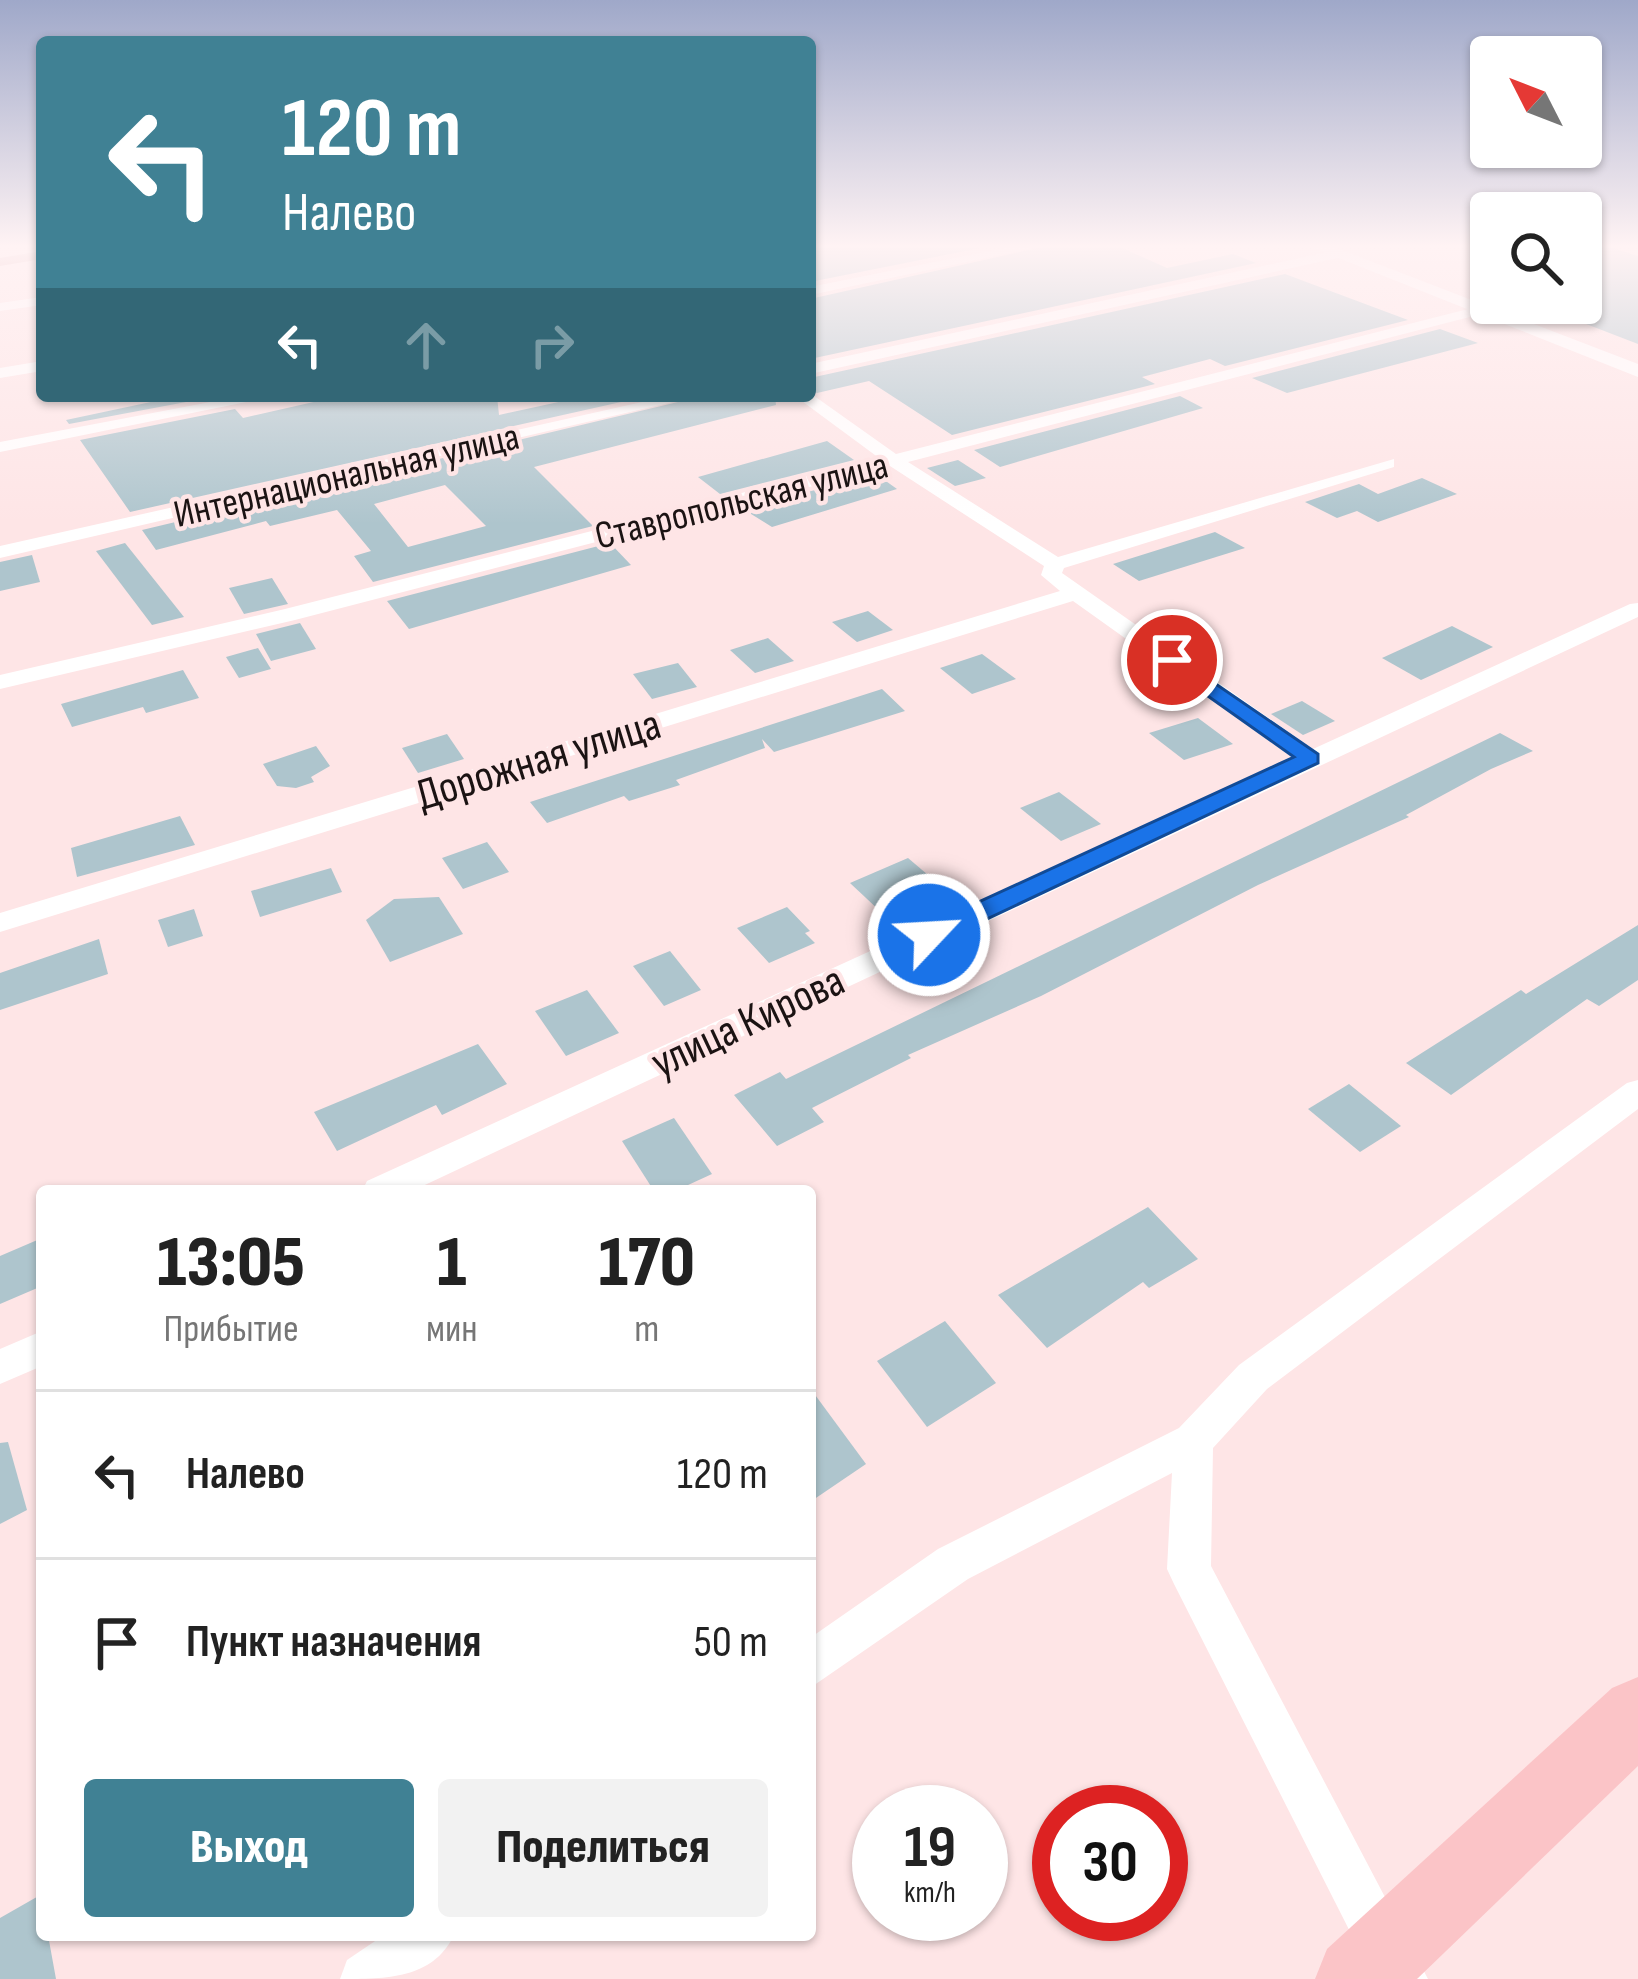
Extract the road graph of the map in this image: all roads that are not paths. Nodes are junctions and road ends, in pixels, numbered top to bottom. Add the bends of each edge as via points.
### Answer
1 (940, 339) edge
2 (1365, 339) edge
3 (1556, 339) edge
4 (36, 367) edge
5 (816, 368) edge
6 (1638, 371) edge
7 (0, 374) edge
8 (236, 402) edge
9 (664, 402) edge
10 (811, 402) edge
11 (0, 447) edge
12 (893, 460) junction
13 (1388, 463) dead end
14 (0, 552) edge
15 (1055, 564) junction
16 (1076, 592) junction
17 (1638, 609) edge
18 (0, 682) edge
19 (1310, 758) junction
20 (0, 923) edge
21 (1638, 1092) edge
22 (392, 1185) edge
23 (36, 1351) edge
24 (0, 1367) edge
25 (1192, 1441) junction
26 (816, 1661) edge
27 (1638, 1714) edge
28 (419, 1941) edge
29 (1382, 1970) edge
30 (365, 1979) edge

1 - 5 street
2 - 12 street, Ставропольская улица
3 - 6 street
4 - 7 street
8 - 11 street
9 - 14 street, Интернациональная улица
10 - 12 street
12 - 15 street
12 - 18 street, Ставропольская улица
13 - 15 street
15 - 16 street via 1051,575
16 - 19 street
16 - 20 street, Дорожная улица
17 - 19 street, улица Кирова
19 - 22 street, улица Кирова
21 - 25 street via 1253,1377
23 - 24 street
25 - 26 street via 952,1564
25 - 29 street via 1190,1569
27 - 29 highway
28 - 30 street

